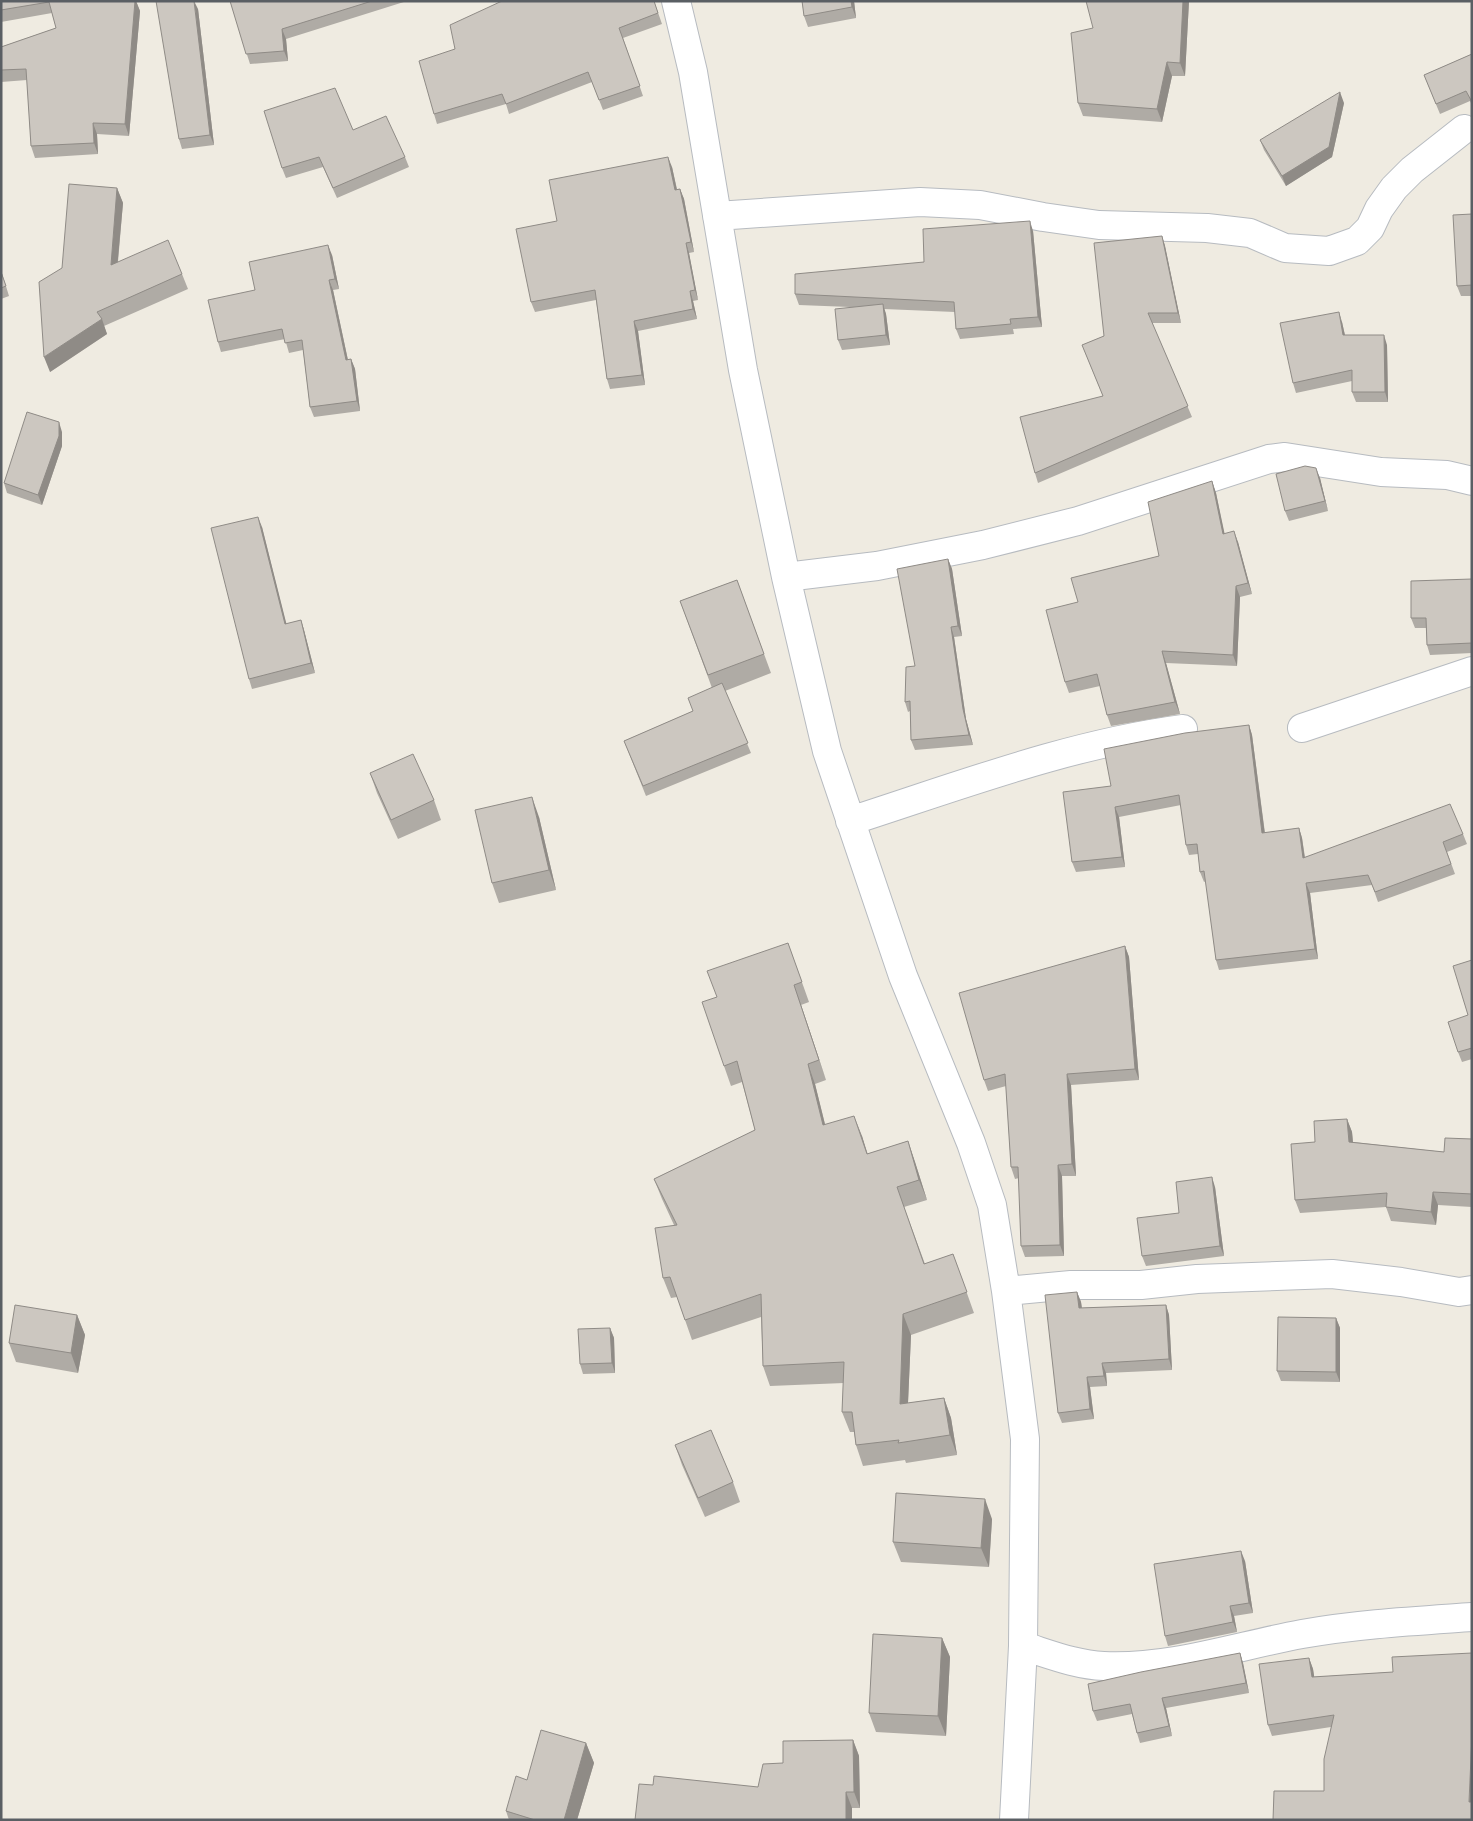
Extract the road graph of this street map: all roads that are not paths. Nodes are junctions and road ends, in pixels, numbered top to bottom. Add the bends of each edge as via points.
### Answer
1 (676, 1) edge
2 (1464, 129) dead end
3 (717, 216) junction
4 (1472, 481) edge
5 (786, 578) junction
6 (1472, 671) edge
7 (1302, 728) dead end
8 (1183, 729) dead end
9 (850, 821) junction
10 (1472, 1290) edge
11 (1006, 1291) junction
12 (1472, 1617) edge
13 (1023, 1646) junction
14 (1014, 1820) edge

1 - 3 street via 693,72
2 - 3 street via 1394,188 1370,228 1357,241 1330,251 1285,248 1250,233 1198,227 1099,225 980,205 948,203 920,202
3 - 5 street via 743,370
4 - 5 street via 1447,475 1340,467 1285,457 1268,459 1078,520 983,545 877,566
5 - 9 street via 827,751
6 - 7 street
8 - 9 street via 1110,742 1011,768
9 - 11 street via 904,976 984,1179 992,1205
10 - 11 street via 1459,1292 1332,1274 1198,1279 1141,1285 1071,1285
11 - 13 street via 1025,1439
12 - 13 street via 1358,1625 1167,1662 1104,1666
13 - 14 street

